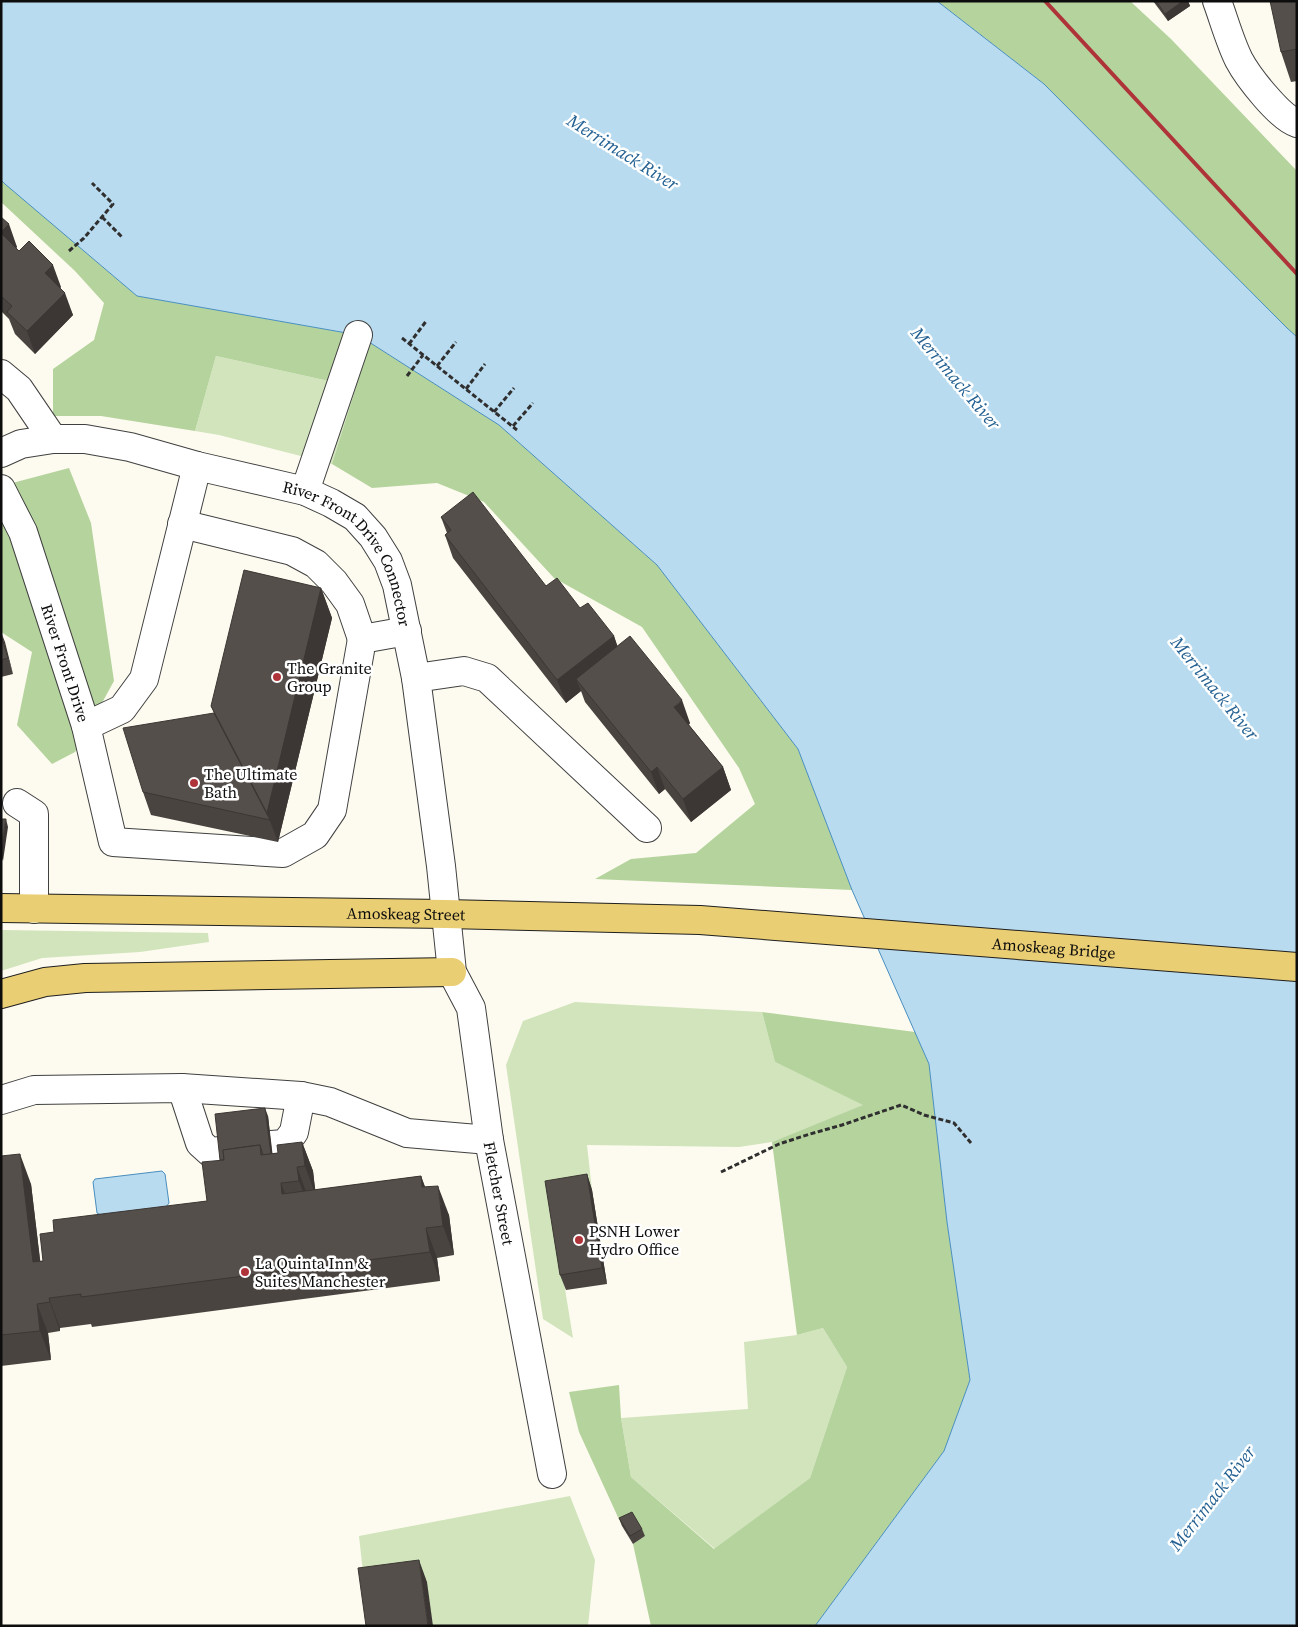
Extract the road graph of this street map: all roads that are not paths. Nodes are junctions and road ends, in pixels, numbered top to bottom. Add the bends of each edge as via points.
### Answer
1 (1217, 1) edge
2 (1297, 123) edge
3 (358, 335) dead end
4 (1, 374) edge
5 (53, 439) junction
6 (1, 453) edge
7 (197, 466) junction
8 (1, 489) edge
9 (305, 491) junction
10 (182, 524) junction
11 (407, 631) junction
12 (362, 639) junction
13 (416, 678) junction
14 (86, 726) junction
15 (17, 803) dead end
16 (647, 828) dead end
17 (1, 908) edge
18 (34, 909) junction
19 (446, 914) junction
20 (810, 928) joint
21 (1297, 967) edge
22 (452, 972) junction
23 (1, 994) edge
24 (182, 1088) junction
25 (301, 1096) junction
26 (1, 1100) edge
27 (489, 1140) junction
28 (271, 1145) edge
29 (221, 1151) edge
30 (552, 1474) dead end

1 - 2 street via 1239,60 1270,102 1290,121
3 - 9 street
4 - 5 street via 19,389
5 - 6 street, River Front Drive Connector via 21,444
5 - 7 street, River Front Drive Connector via 130,447
7 - 9 street, River Front Drive Connector
7 - 10 street
8 - 14 street, River Front Drive via 23,532
9 - 11 street, River Front Drive Connector via 355,517 373,537 394,577
10 - 12 street via 292,551 316,564 350,604
10 - 14 street via 144,679 122,709
11 - 12 street
11 - 13 street, River Front Drive Connector
12 - 14 street, River Front Drive via 332,810 315,835 283,853 113,842
13 - 16 street via 464,671 487,678
13 - 19 street, River Front Drive Connector
15 - 18 street via 34,814
17 - 18 main road, Amoskeag Street
18 - 19 main road, Amoskeag Street
19 - 20 main road, Amoskeag Street via 700,920
19 - 22 street, Fletcher Street
20 - 21 main road, Amoskeag Bridge
22 - 23 main road via 85,978 45,982
22 - 27 street, Fletcher Street via 470,1008
24 - 25 street
24 - 26 street via 34,1090
24 - 29 street via 200,1142 210,1152
25 - 27 street via 330,1102 408,1133
25 - 28 street via 294,1132 285,1144
27 - 30 street, Fletcher Street

